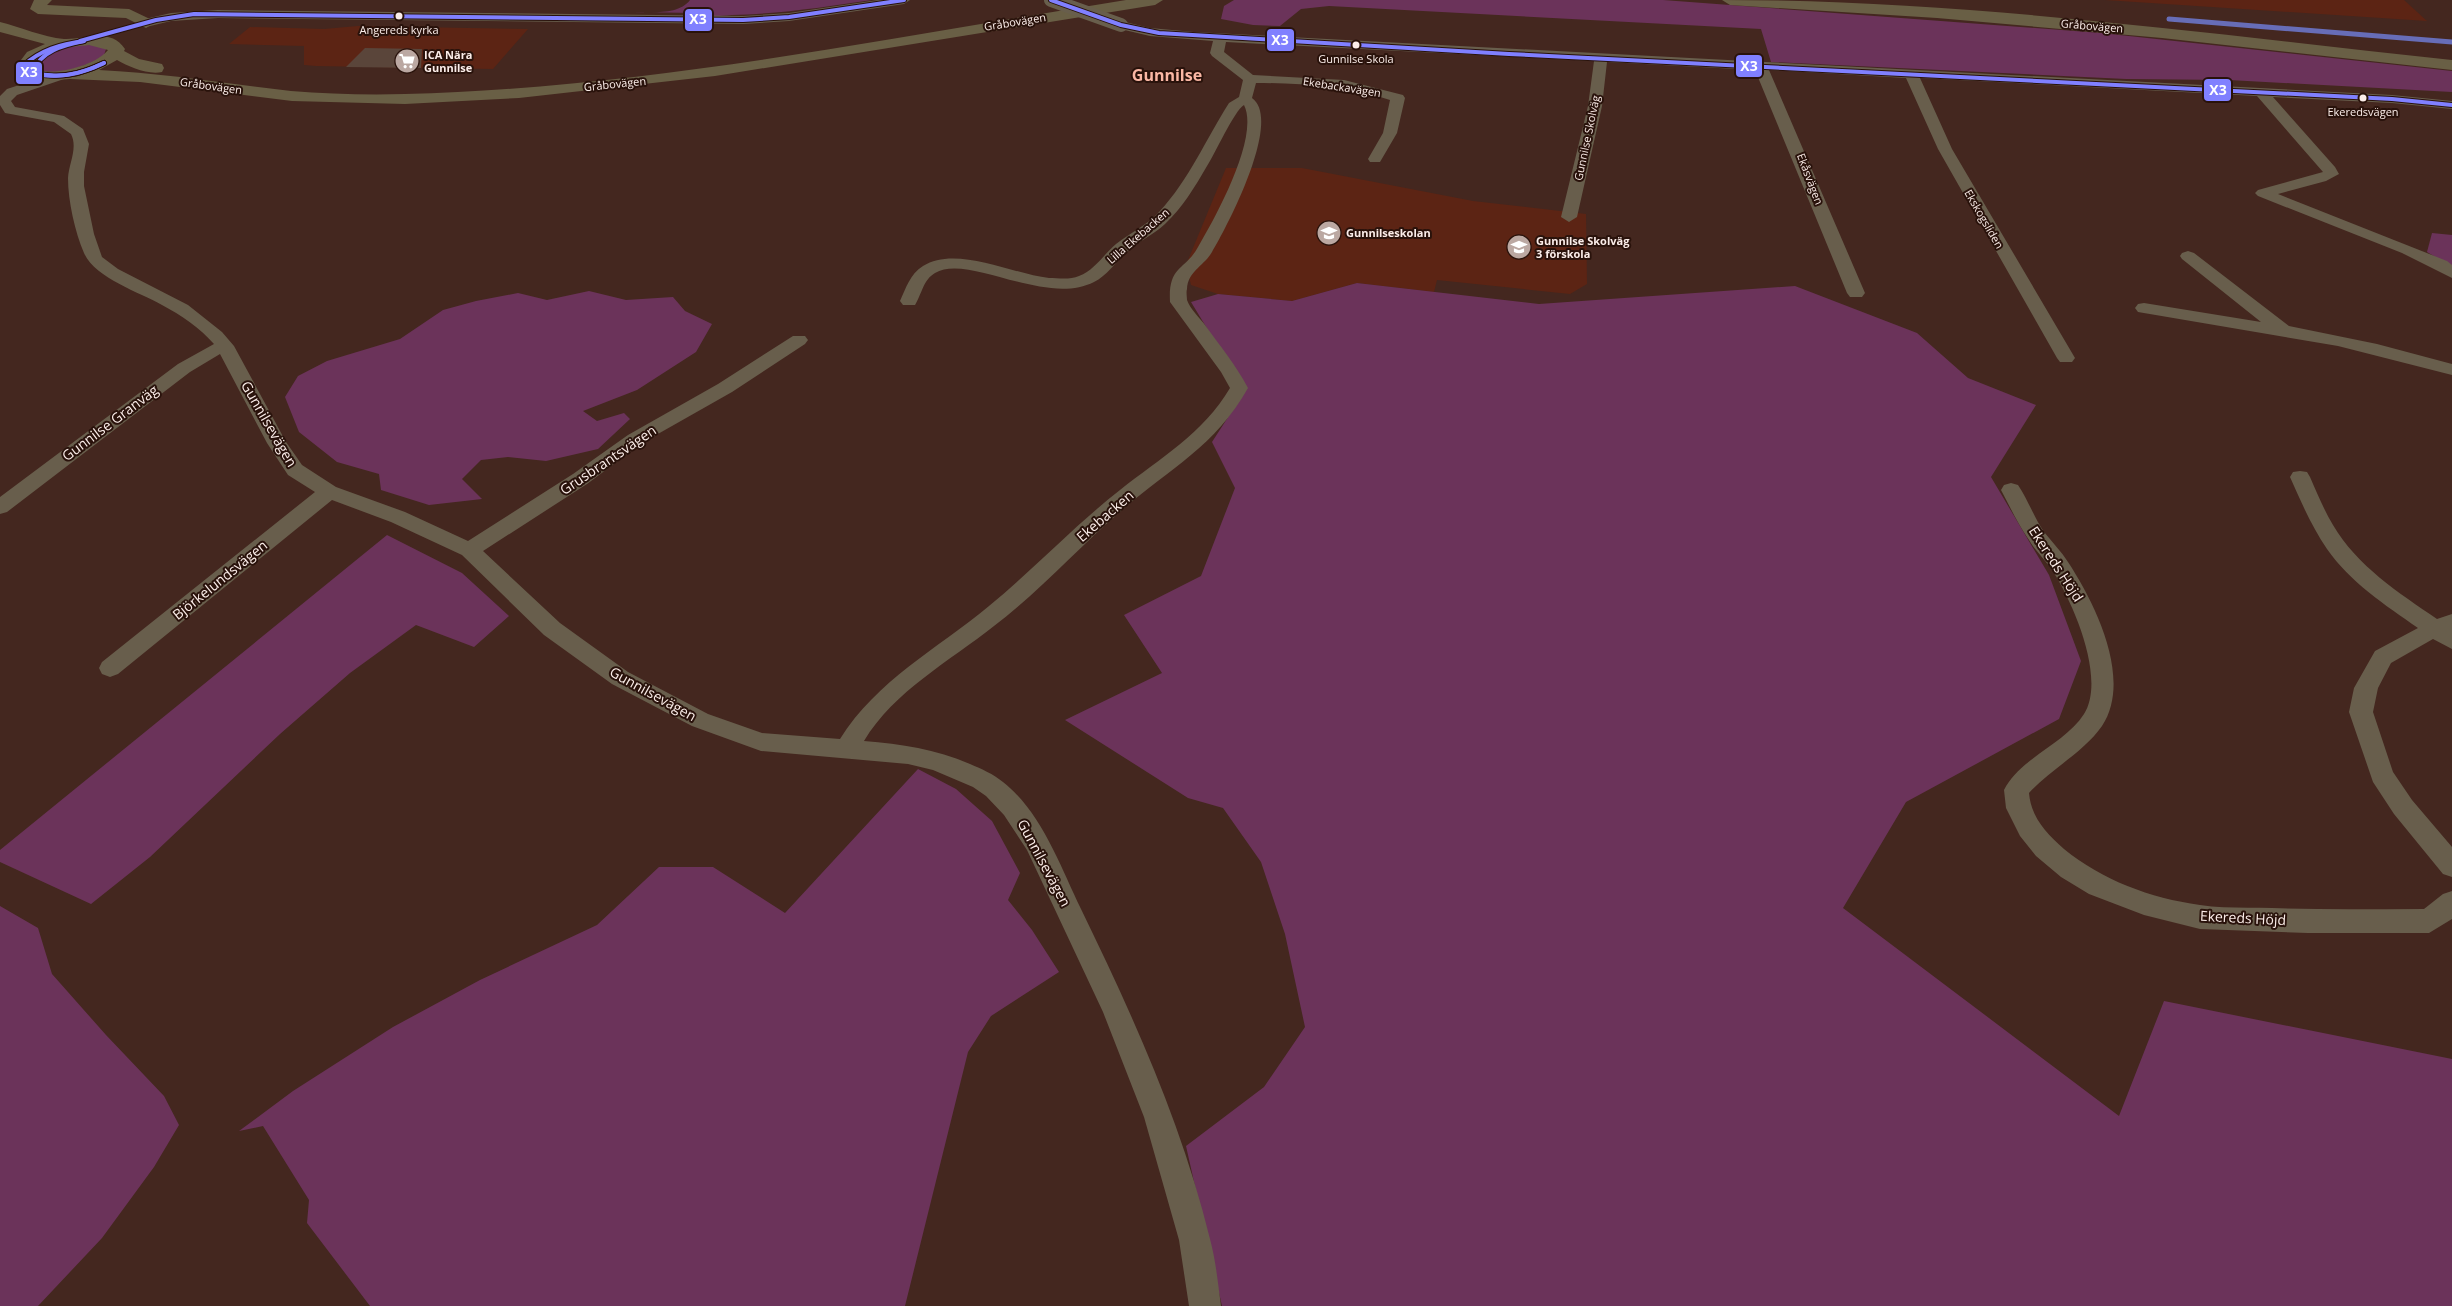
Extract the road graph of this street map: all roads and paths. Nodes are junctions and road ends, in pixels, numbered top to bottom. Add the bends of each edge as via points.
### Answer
1 (44, 0) edge
2 (904, 0) edge
3 (1050, 0) edge
4 (1108, 0) edge
5 (1155, 0) edge
6 (1730, 0) edge
7 (1862, 0) edge
8 (0, 27) edge
9 (139, 28) junction
10 (0, 34) edge
11 (1220, 37) junction
12 (72, 43) junction
13 (115, 49) junction
14 (2452, 56) edge
15 (1601, 58) junction
16 (2452, 65) edge
17 (24, 67) junction
18 (1761, 67) junction
19 (180, 71) junction
20 (64, 75) junction
21 (1912, 75) junction
22 (1250, 79) junction
23 (2261, 92) junction
24 (5, 98) edge
25 (1246, 99) junction
26 (2452, 105) edge
27 (1375, 159) dead end
28 (1569, 217) dead end
29 (2188, 256) dead end
30 (2452, 273) edge
31 (1856, 293) dead end
32 (909, 301) dead end
33 (2144, 308) dead end
34 (2285, 331) junction
35 (799, 340) dead end
36 (225, 346) junction
37 (2066, 358) dead end
38 (2452, 370) edge
39 (2300, 477) dead end
40 (2012, 490) dead end
41 (329, 492) junction
42 (0, 507) edge
43 (469, 550) junction
44 (2446, 630) edge
45 (110, 668) dead end
46 (846, 750) junction
47 (2452, 866) edge
48 (2446, 915) edge
49 (1204, 1306) edge

1 - 9 main road via 38,4 38,9 129,14
2 - 9 street via 790,17 743,20 237,14 171,16
3 - 11 street, bridge via 1159,34
4 - 19 main road, Gråbovägen via 682,68 491,87 402,91 314,89
5 - 20 main road, Gråbovägen via 716,71 519,93 347,99 292,96 140,76
6 - 16 main road, Gråbovägen via 2134,30
7 - 14 main road, Gråbovägen
8 - 12 main road
9 - 12 main road
9 - 13 main road
9 - 19 main road via 136,46
10 - 17 main road via 18,45
11 - 15 street
11 - 22 street via 1218,53
12 - 13 main road, Gråbovägen via 98,40
12 - 17 main road via 35,54
13 - 19 main road, Gråbovägen via 139,64
13 - 20 main road via 98,66
15 - 18 street
15 - 28 street, Gunnilse Skolväg via 1595,106
17 - 20 main road, Gråbovägen via 37,76
17 - 24 street
18 - 21 street
18 - 31 street, Ekåsvägen via 1810,175
20 - 24 street
21 - 23 street
21 - 37 street, Ekskogsliden via 1945,149
22 - 25 street
22 - 27 street, Ekebackavägen via 1330,83 1398,98 1390,133
23 - 26 street
23 - 30 street via 2331,174 2263,193 2408,250
24 - 36 street, Gunnilsevägen via 10,110 57,119 79,133 82,148 76,178 89,248 95,260 173,304 216,334
25 - 32 street, Lilla Ekebacken via 1231,110 1178,199 1154,225 1115,253 1096,275 1076,282 1056,283 1024,279 954,262 931,269 921,277 913,287
25 - 46 street, Ekebacken via 1252,104 1254,118 1251,148 1228,206 1204,252 1185,270 1178,288 1179,302 1239,388 1232,402 1215,425 1178,458 1087,528 1049,568 987,620 917,672 858,728
29 - 34 street
33 - 34 street
34 - 38 street via 2412,357
35 - 43 street, Grusbrantsvägen via 725,388 635,439 580,479
36 - 41 street, Gunnilsevägen via 295,470
36 - 42 street, Gunnilse Granväg via 184,368
39 - 44 street via 2324,529 2350,562 2372,583
40 - 48 street, Ekereds Höjd via 2037,537 2061,567 2086,612 2094,635 2102,682 2094,718 2016,790 2018,808 2029,829 2045,848 2098,886 2144,904 2200,917 2429,921
41 - 43 street, Gunnilsevägen via 398,517
41 - 45 street, Björkelundsvägen
43 - 46 street, Gunnilsevägen via 552,629 620,678 700,720 761,742
44 - 47 street via 2383,657 2366,688 2361,712 2382,775 2403,807
46 - 49 street, Gunnilsevägen via 908,754 938,760 995,788 1014,808 1037,844 1116,1010 1159,1116 1195,1240

